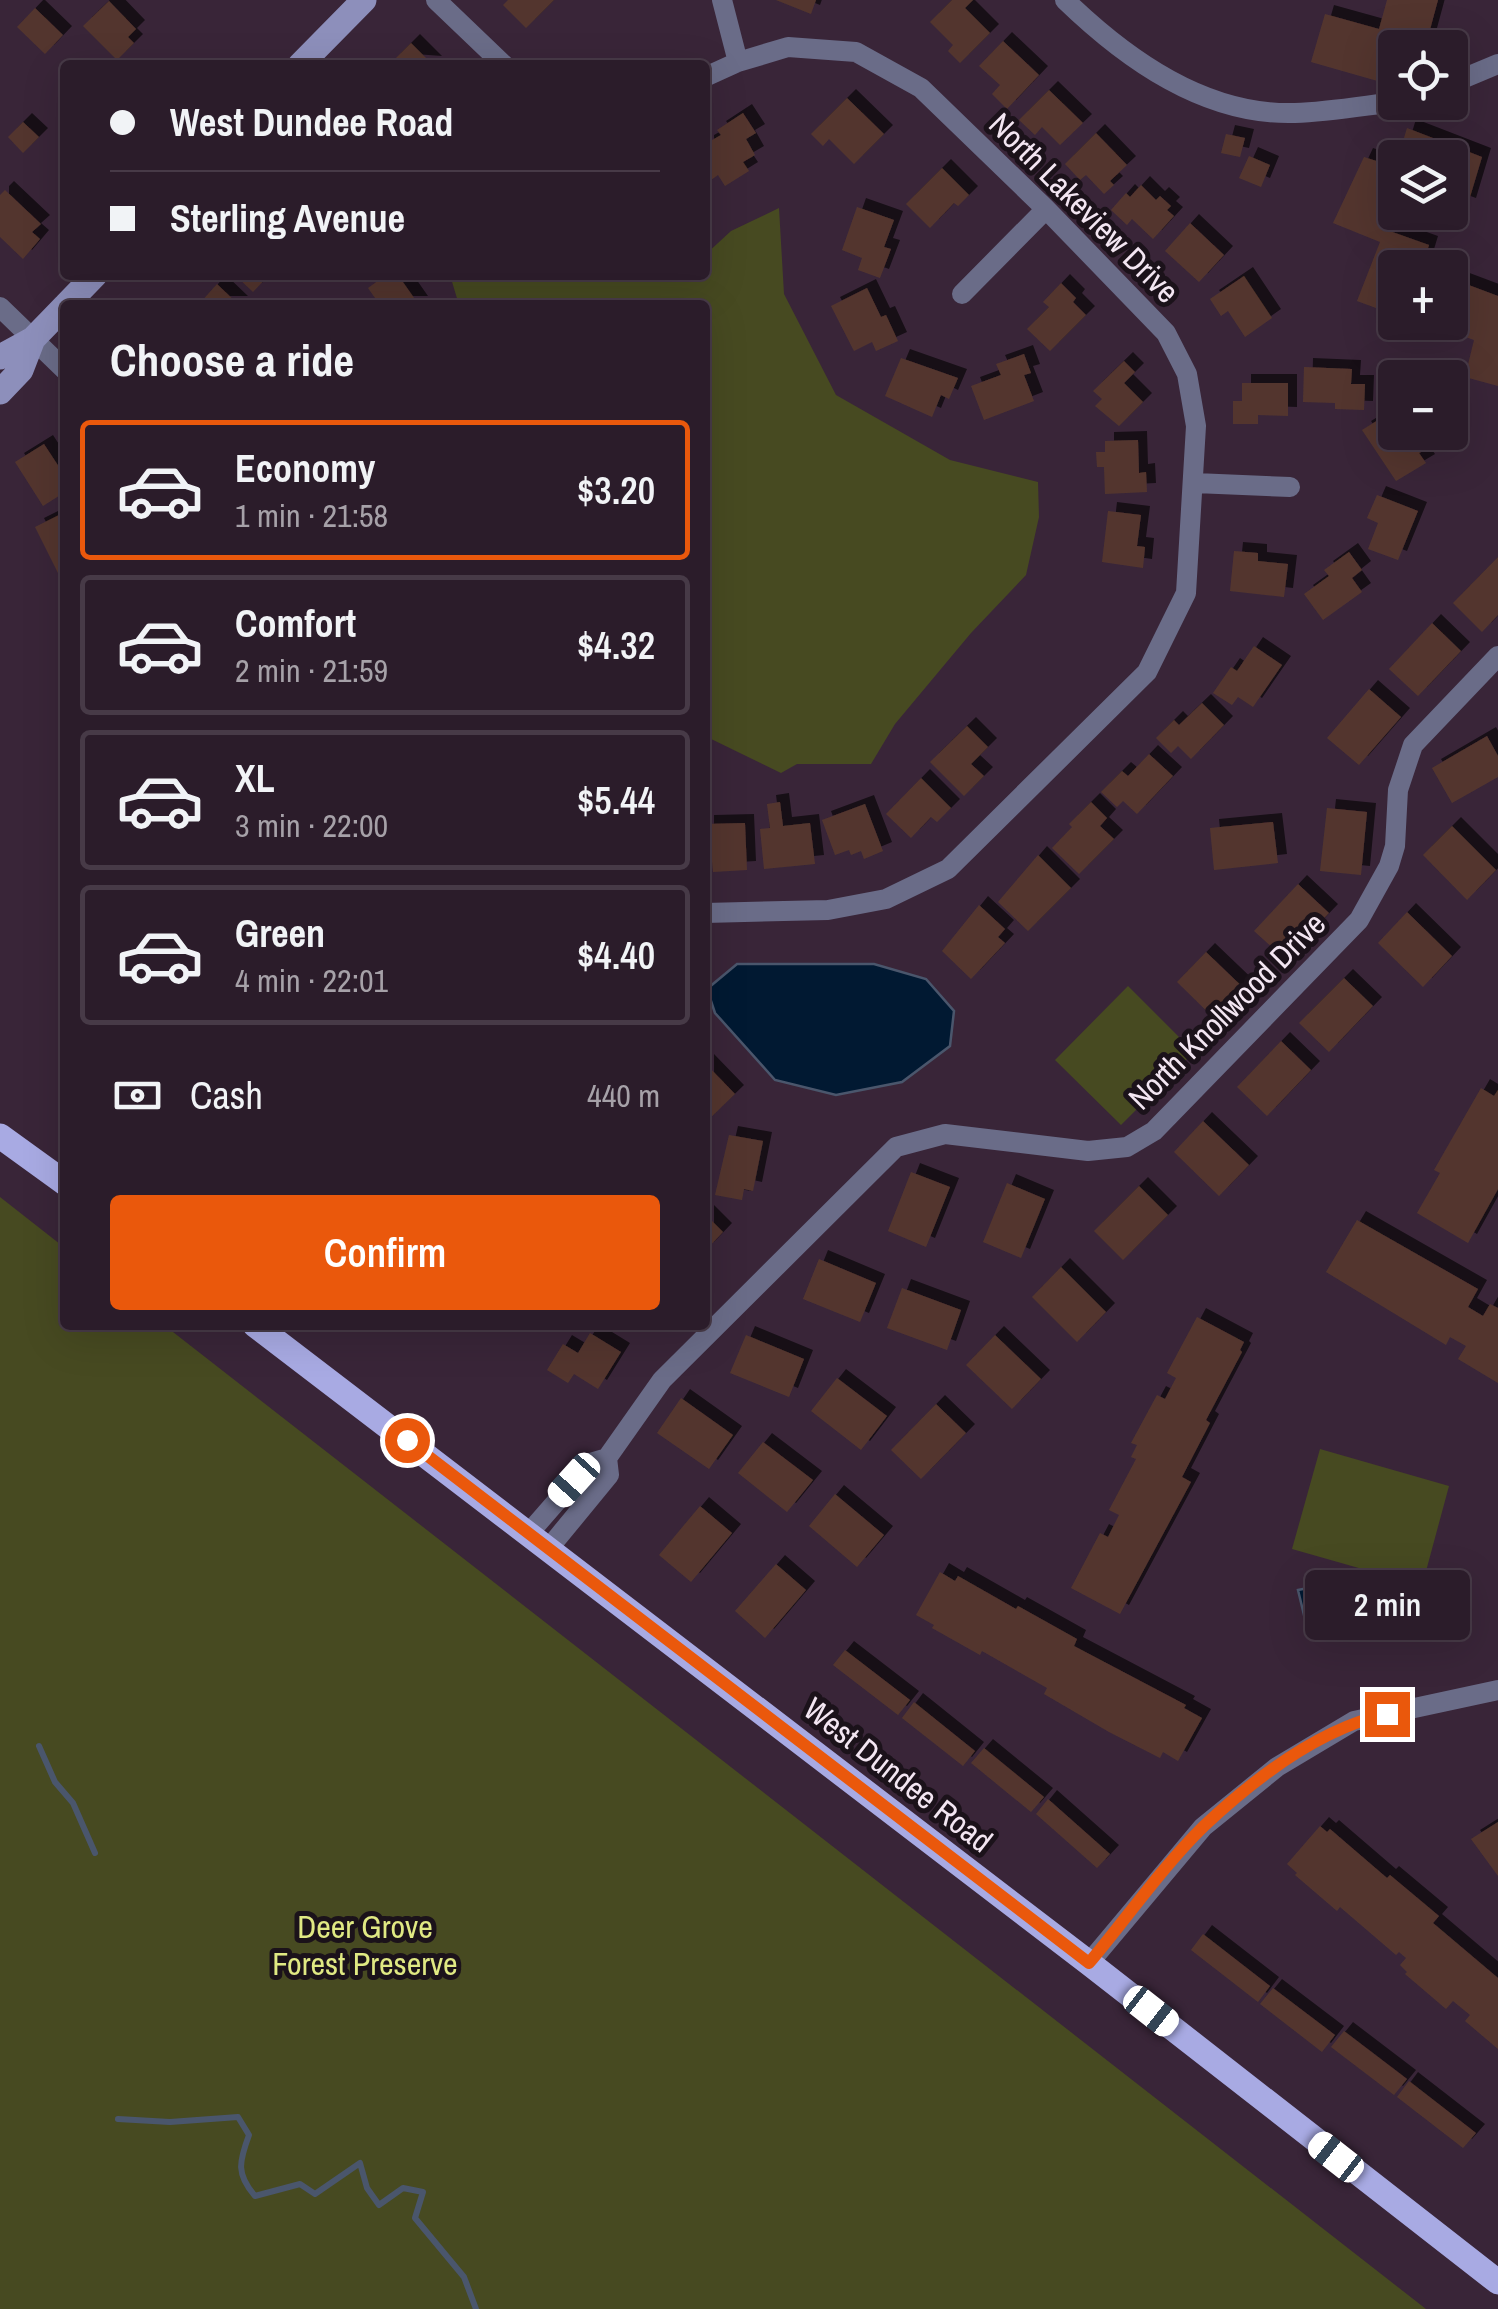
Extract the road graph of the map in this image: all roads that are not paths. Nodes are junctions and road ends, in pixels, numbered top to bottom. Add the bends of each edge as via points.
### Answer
1 (364, 0) edge
2 (436, 0) edge
3 (722, 0) edge
4 (1064, 0) edge
5 (305, 60) edge
6 (499, 60) edge
7 (738, 62) junction
8 (1498, 64) edge
9 (710, 75) edge
10 (1468, 76) edge
11 (1378, 104) edge
12 (1046, 209) junction
13 (90, 280) edge
14 (962, 294) dead end
15 (71, 300) edge
16 (0, 307) edge
17 (60, 311) edge
18 (33, 339) junction
19 (0, 357) edge
20 (60, 365) edge
21 (0, 392) edge
22 (1195, 483) junction
23 (1290, 487) dead end
24 (1498, 656) edge
25 (710, 913) edge
26 (0, 1136) edge
27 (60, 1179) edge
28 (262, 1330) edge
29 (539, 1540) junction
30 (1498, 1690) edge
31 (1089, 1963) junction
32 (1498, 2282) edge

1 - 5 main road
2 - 6 street
3 - 7 street
4 - 11 street via 1156,74 1225,102 1292,113
7 - 9 street, North Lakeview Drive
7 - 12 street, North Lakeview Drive via 788,47 856,52 921,88
8 - 10 street
12 - 14 street
12 - 22 street, North Lakeview Drive via 1166,333 1187,374 1196,426
13 - 15 main road
16 - 18 street
17 - 18 main road
18 - 19 main road
18 - 20 street
18 - 21 main road via 21,370
22 - 23 street
22 - 25 street, North Lakeview Drive via 1186,592 1147,672 948,869 886,898 828,910
24 - 29 street, North Knollwood Drive via 1413,745 1400,783 1389,866 1359,920 1154,1131 1128,1147 1088,1151 944,1134 896,1148 662,1380 607,1458 609,1475
26 - 27 main road
28 - 29 main road, West Dundee Road
29 - 31 main road, West Dundee Road
30 - 31 street via 1354,1721 1277,1766 1203,1827
31 - 32 main road, West Dundee Road

